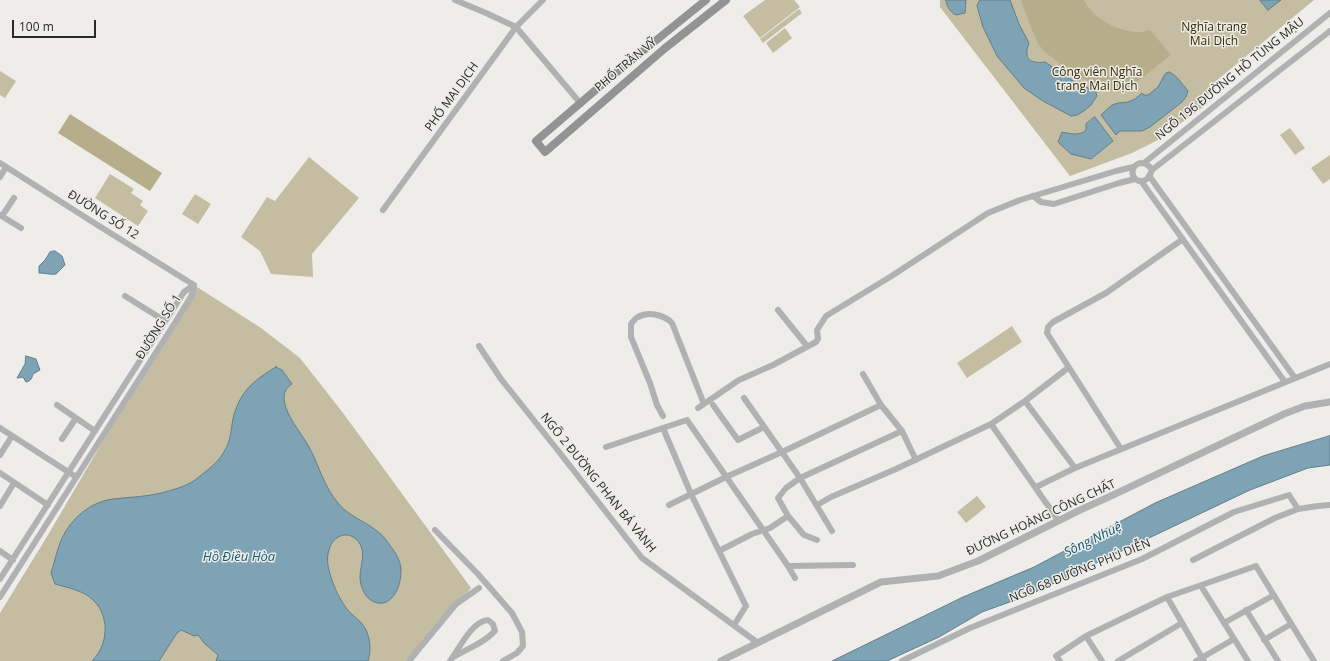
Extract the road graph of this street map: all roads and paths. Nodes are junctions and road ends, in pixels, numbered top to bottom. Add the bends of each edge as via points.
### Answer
1 (455, 0) edge
2 (543, 0) edge
3 (706, 0) edge
4 (726, 0) edge
5 (1330, 13) edge
6 (516, 27) junction
7 (1330, 31) edge
8 (581, 104) junction
9 (588, 113) junction
10 (0, 163) edge
11 (1144, 163) junction
12 (6, 167) junction
13 (1133, 167) junction
14 (1152, 170) junction
15 (0, 177) edge
16 (1150, 177) junction
17 (1138, 180) junction
18 (1033, 196) junction
19 (14, 198) dead end
20 (383, 210) dead end
21 (1, 216) edge
22 (21, 228) dead end
23 (1182, 239) junction
24 (194, 285) junction
25 (125, 296) dead end
26 (778, 310) dead end
27 (1253, 319) junction
28 (165, 321) junction
29 (1245, 326) junction
30 (479, 346) dead end
31 (807, 346) junction
32 (1330, 364) edge
33 (1068, 368) junction
34 (863, 374) dead end
35 (1295, 378) junction
36 (1285, 382) junction
37 (744, 398) dead end
38 (1025, 401) junction
39 (1330, 402) edge
40 (704, 404) junction
41 (57, 405) dead end
42 (713, 405) dead end
43 (881, 405) junction
44 (698, 408) dead end
45 (663, 416) dead end
46 (76, 418) junction
47 (991, 424) junction
48 (764, 427) junction
49 (0, 428) edge
50 (663, 428) junction
51 (95, 431) junction
52 (902, 431) junction
53 (12, 436) junction
54 (62, 439) dead end
55 (606, 447) dead end
56 (1121, 449) junction
57 (782, 452) junction
58 (0, 455) edge
59 (916, 460) junction
60 (1075, 468) junction
61 (0, 473) edge
62 (69, 473) junction
63 (726, 477) junction
64 (76, 478) junction
65 (800, 478) junction
66 (14, 483) junction
67 (1036, 487) junction
68 (691, 494) junction
69 (48, 505) junction
70 (669, 505) dead end
71 (816, 505) junction
72 (0, 506) edge
73 (1330, 506) edge
74 (1298, 509) junction
75 (788, 516) junction
76 (1058, 520) junction
77 (435, 530) dead end
78 (763, 530) junction
79 (832, 531) dead end
80 (817, 540) dead end
81 (0, 551) edge
82 (719, 551) junction
83 (13, 560) junction
84 (1193, 560) dead end
85 (853, 565) dead end
86 (788, 566) junction
87 (795, 578) dead end
88 (0, 579) edge
89 (1201, 586) junction
90 (479, 588) dead end
91 (1274, 595) junction
92 (0, 597) edge
93 (1167, 597) junction
94 (1246, 610) junction
95 (1182, 623) junction
96 (1224, 623) junction
97 (1291, 624) junction
98 (734, 625) junction
99 (1086, 636) junction
100 (1234, 639) junction
101 (1264, 640) junction
102 (758, 643) junction
103 (1058, 658) edge
104 (411, 659) edge
105 (451, 659) edge
106 (1201, 660) edge
107 (418, 661) edge
108 (503, 661) edge
109 (721, 661) edge
110 (902, 661) edge
111 (1102, 661) edge
112 (1118, 661) edge
113 (1248, 661) edge
114 (1278, 661) edge
115 (1314, 661) edge

1 - 6 street
2 - 6 street, PHỐ MAI DỊCH
3 - 8 main road, PHỐ TRẦN VỸ via 645,48
4 - 9 main road, PHỐ TRẦN VỸ
5 - 11 street, NGÕ 196 ĐƯỜNG HỒ TÙNG MẬU
6 - 8 street
6 - 20 street, PHỐ MAI DỊCH
7 - 14 street, NGÕ 196 ĐƯỜNG HỒ TÙNG MẬU
8 - 9 main road
8 - 9 main road, PHỐ TRẦN VỸ via 536,142 545,152
10 - 12 street, ĐƯỜNG SỐ 12
11 - 13 street
11 - 14 street
12 - 15 street
12 - 24 street, ĐƯỜNG SỐ 12
13 - 17 street via 1133,176
13 - 18 street
14 - 16 street
16 - 17 street via 1147,180
16 - 27 street
17 - 18 street via 1054,204 1041,202
17 - 23 street
18 - 31 street via 988,213 826,316 817,330 818,339
19 - 21 street
21 - 22 street
23 - 29 street
23 - 33 street via 1106,293 1048,327 1047,333
24 - 28 street, ĐƯỜNG SỐ 1 via 184,292
24 - 64 street, ĐƯỜNG SỐ 1 via 192,296
25 - 28 street
26 - 31 street
27 - 29 street
27 - 35 street
28 - 51 street, ĐƯỜNG SỐ 1
29 - 36 street
30 - 98 street, NGÕ 2 ĐƯỜNG PHAN BÁ VÀNH via 500,380 642,558
31 - 40 street via 773,366 739,380
32 - 35 street
33 - 38 street
33 - 56 street
34 - 43 street
35 - 36 street
36 - 56 street
37 - 48 street
38 - 47 street
38 - 60 street
39 - 76 street, ĐƯỜNG HOÀNG CÔNG CHẤT via 1305,406 1284,414
40 - 44 street
40 - 45 street via 672,323 660,315 638,317 631,324 631,336
41 - 46 street
42 - 48 street via 738,440
43 - 52 street
43 - 57 street
46 - 51 street
46 - 54 street
47 - 59 street
47 - 67 street
48 - 57 street
49 - 53 street
50 - 55 street
50 - 63 street via 687,420
50 - 68 street
51 - 62 street, ĐƯỜNG SỐ 1
52 - 59 street
52 - 65 street
53 - 58 street
53 - 62 street
56 - 60 street
57 - 63 street
57 - 65 street
59 - 71 street
60 - 67 street
61 - 66 street
62 - 64 street
62 - 69 street, ĐƯỜNG SỐ 1
63 - 68 street
63 - 78 street
64 - 92 street, ĐƯỜNG SỐ 1
65 - 71 street
65 - 75 street via 786,488 778,498
66 - 69 street
66 - 72 street
67 - 76 street
68 - 70 street
68 - 82 street
69 - 83 street, ĐƯỜNG SỐ 1
71 - 79 street
73 - 74 street
74 - 84 street via 1274,518
74 - 110 street, NGÕ 68 ĐƯỜNG PHÚ DIỄN via 1289,495 1234,512 1142,559 970,628
75 - 78 street
75 - 80 street via 804,535
76 - 102 street, ĐƯỜNG HOÀNG CÔNG CHẤT via 978,561 938,576 881,582
77 - 108 street via 512,613 522,632 523,646
78 - 82 street
78 - 86 street
81 - 83 street
82 - 98 street via 746,606
83 - 88 street, ĐƯỜNG SỐ 1
85 - 86 street
86 - 87 street
89 - 91 street via 1256,566
89 - 93 street
89 - 96 street
90 - 104 street via 456,604
91 - 94 street
91 - 97 street
93 - 95 street
93 - 99 street
94 - 96 street
94 - 101 street
95 - 106 street
95 - 112 street
96 - 100 street
97 - 101 street
97 - 115 street
98 - 102 street, NGÕ 2 ĐƯỜNG PHAN BÁ VÀNH
99 - 103 street
99 - 111 street
100 - 106 street
100 - 113 street
101 - 114 street
102 - 109 street, ĐƯỜNG HOÀNG CÔNG CHẤT
104 - 107 street
105 - 105 street via 492,635 495,631 492,624 488,620 482,620 466,636

